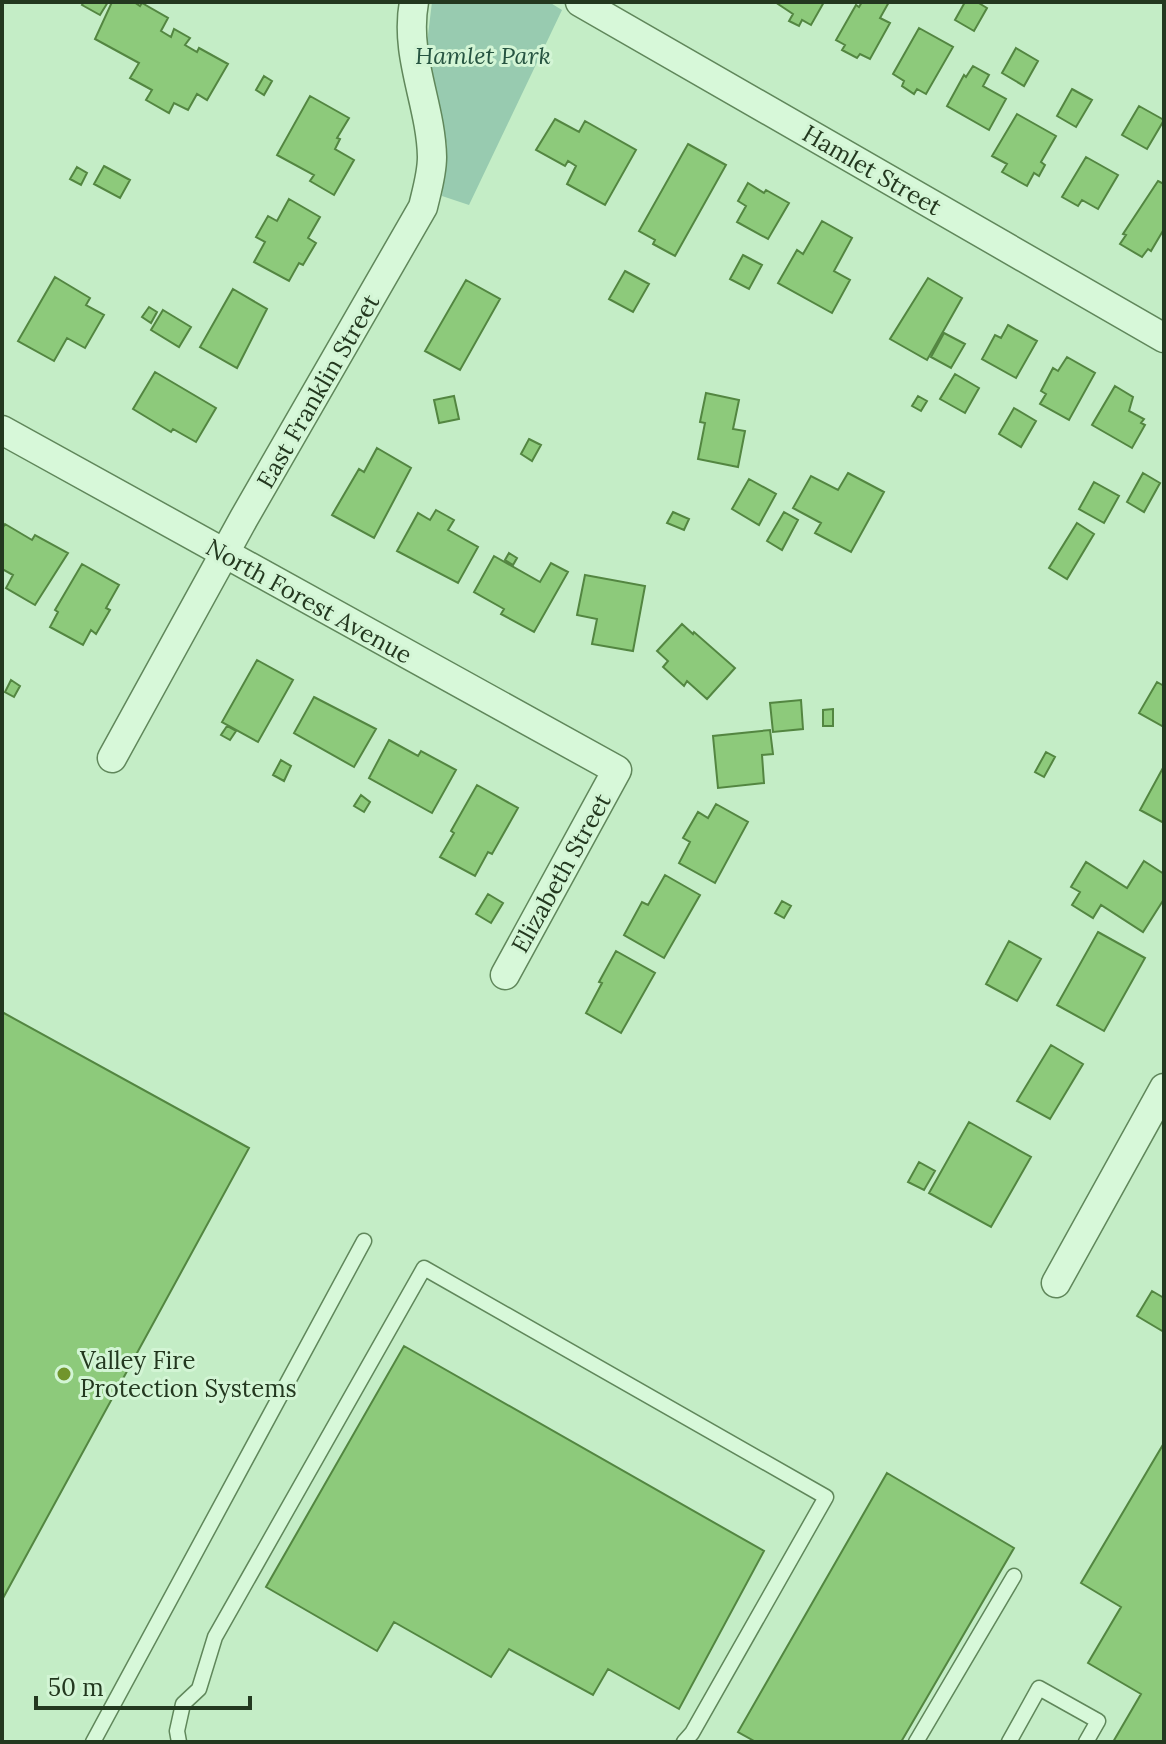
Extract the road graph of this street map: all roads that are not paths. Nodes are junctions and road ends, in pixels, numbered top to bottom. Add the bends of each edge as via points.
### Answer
1 (414, 2) edge
2 (580, 2) edge
3 (1164, 338) edge
4 (2, 430) edge
5 (224, 555) junction
6 (112, 758) dead end
7 (617, 770) joint
8 (505, 975) dead end
9 (1164, 1088) edge
10 (364, 1241) dead end
11 (1056, 1283) dead end
12 (1014, 1576) dead end
13 (93, 1742) edge
14 (179, 1742) edge
15 (684, 1742) edge
16 (916, 1742) edge
17 (1009, 1742) edge
18 (1086, 1742) edge

1 - 5 street, East Franklin Street via 411,42 432,159 423,207
2 - 3 street, Hamlet Street
4 - 5 street, North Forest Avenue
5 - 6 street, East Franklin Street
5 - 7 street, North Forest Avenue
7 - 8 street, Elizabeth Street
9 - 11 street
10 - 13 lane
12 - 16 lane
14 - 15 lane via 183,1704 199,1689 215,1637 424,1268 826,1497
17 - 18 lane via 1039,1688 1098,1721

